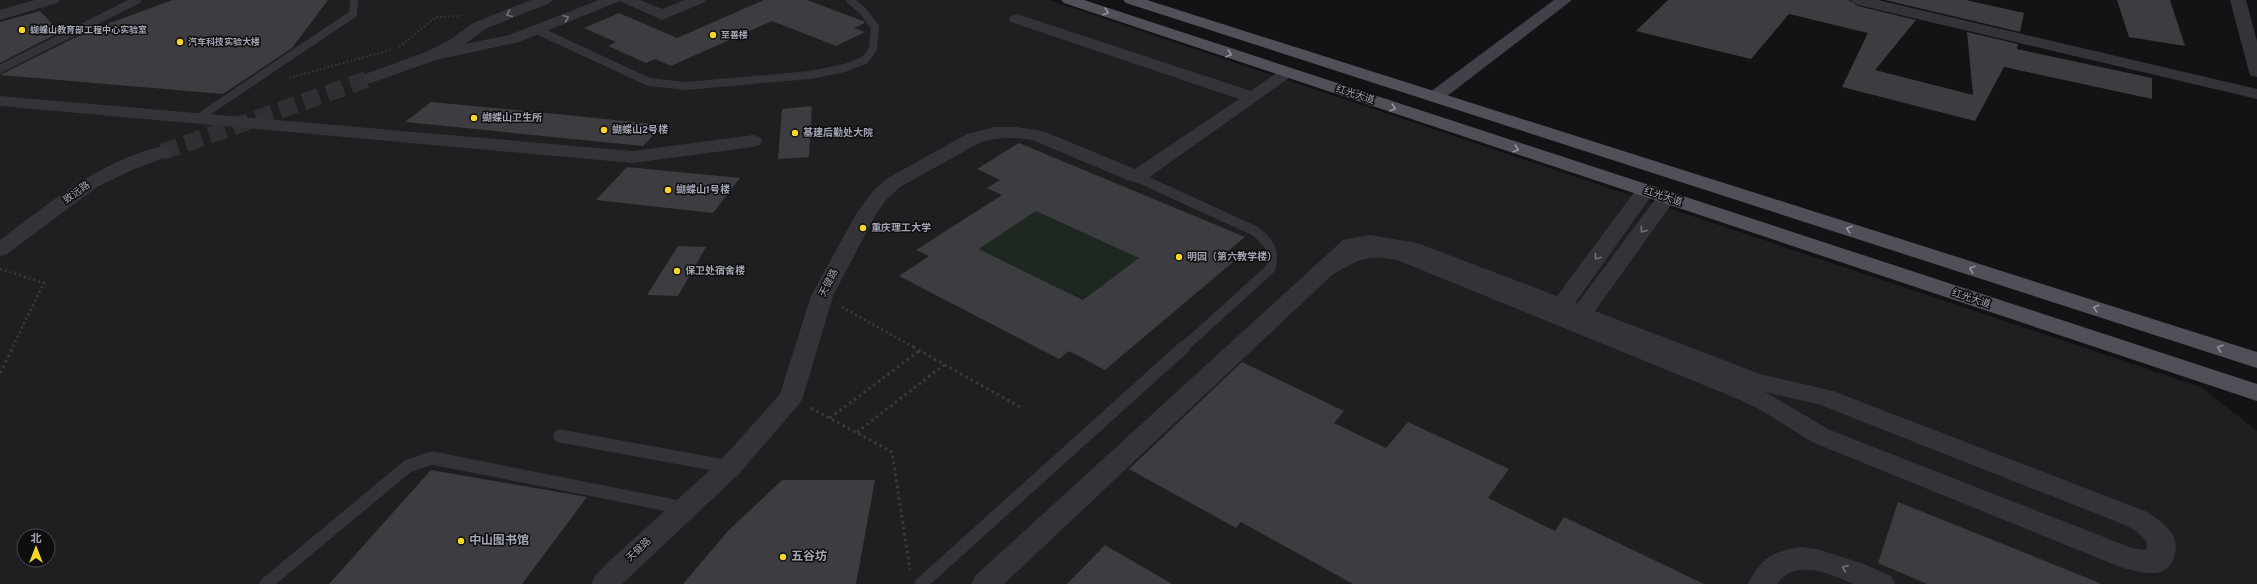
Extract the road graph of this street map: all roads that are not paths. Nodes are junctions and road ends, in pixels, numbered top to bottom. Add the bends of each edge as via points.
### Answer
1 (52, 0) edge
2 (137, 0) edge
3 (354, 0) edge
4 (545, 0) edge
5 (613, 0) edge
6 (628, 0) edge
7 (698, 0) edge
8 (850, 0) edge
9 (1069, 0) edge
10 (1131, 0) edge
11 (1564, 0) edge
12 (1858, 0) edge
13 (2238, 0) edge
14 (0, 16) edge
15 (1017, 19) dead end
16 (479, 26) junction
17 (537, 30) junction
18 (513, 39) junction
19 (432, 56) junction
20 (0, 70) edge
21 (2257, 72) edge
22 (1288, 73) junction
23 (371, 78) tunnel mouth
24 (2257, 94) edge
25 (1436, 96) junction
26 (1252, 97) junction
27 (0, 101) edge
28 (198, 118) junction
29 (753, 141) dead end
30 (162, 152) tunnel mouth
31 (1137, 177) junction
32 (1645, 191) junction
33 (1666, 198) junction
34 (0, 250) edge
35 (1568, 315) junction
36 (2257, 360) edge
37 (2257, 393) edge
38 (560, 436) dead end
39 (730, 467) junction
40 (685, 508) junction
41 (266, 584) edge
42 (605, 584) edge
43 (921, 584) edge
44 (985, 584) edge
45 (1762, 584) edge
46 (1881, 584) edge

1 - 14 street
2 - 20 lane
3 - 28 lane via 353,14
4 -> 16 street
17 -> 5 street
6 - 7 street via 662,15
8 - 17 lane via 863,11 875,27 873,49 865,60 845,68 810,75 686,86 649,82
9 -> 22 main road, 红光大道
10 - 25 main road
11 - 25 street
12 - 24 street
13 - 21 street
15 - 26 street
16 - 18 street via 477,34 481,39
16 - 19 street
17 - 18 street
18 - 19 street
19 - 23 street
22 - 26 street
22 -> 32 main road, 红光大道
36 -> 25 main road
26 - 31 street
27 - 28 street
28 - 29 street via 633,157
30 - 34 street, 致远路 via 90,183
31 - 39 street, 天健路 via 1036,135 1016,132 994,133 974,138 893,183 879,196 866,214 822,296 791,397
31 - 43 lane via 1255,231 1273,249 1274,259 1270,270
32 - 33 main road, 红光大道
32 -> 35 street
33 -> 35 street
33 - 37 main road, 红光大道
35 - 35 street via 1768,402 1821,436 2130,558 2144,562 2156,562 2160,558 2161,539 2146,524 2134,518 1824,397 1754,381
35 - 44 street via 1410,247 1382,241 1350,244
38 - 39 lane
39 - 40 street, 天健路
40 - 41 lane via 432,458 408,466
40 - 42 street, 天健路
46 -> 45 street via 1838,565 1815,559 1779,562 1766,572

